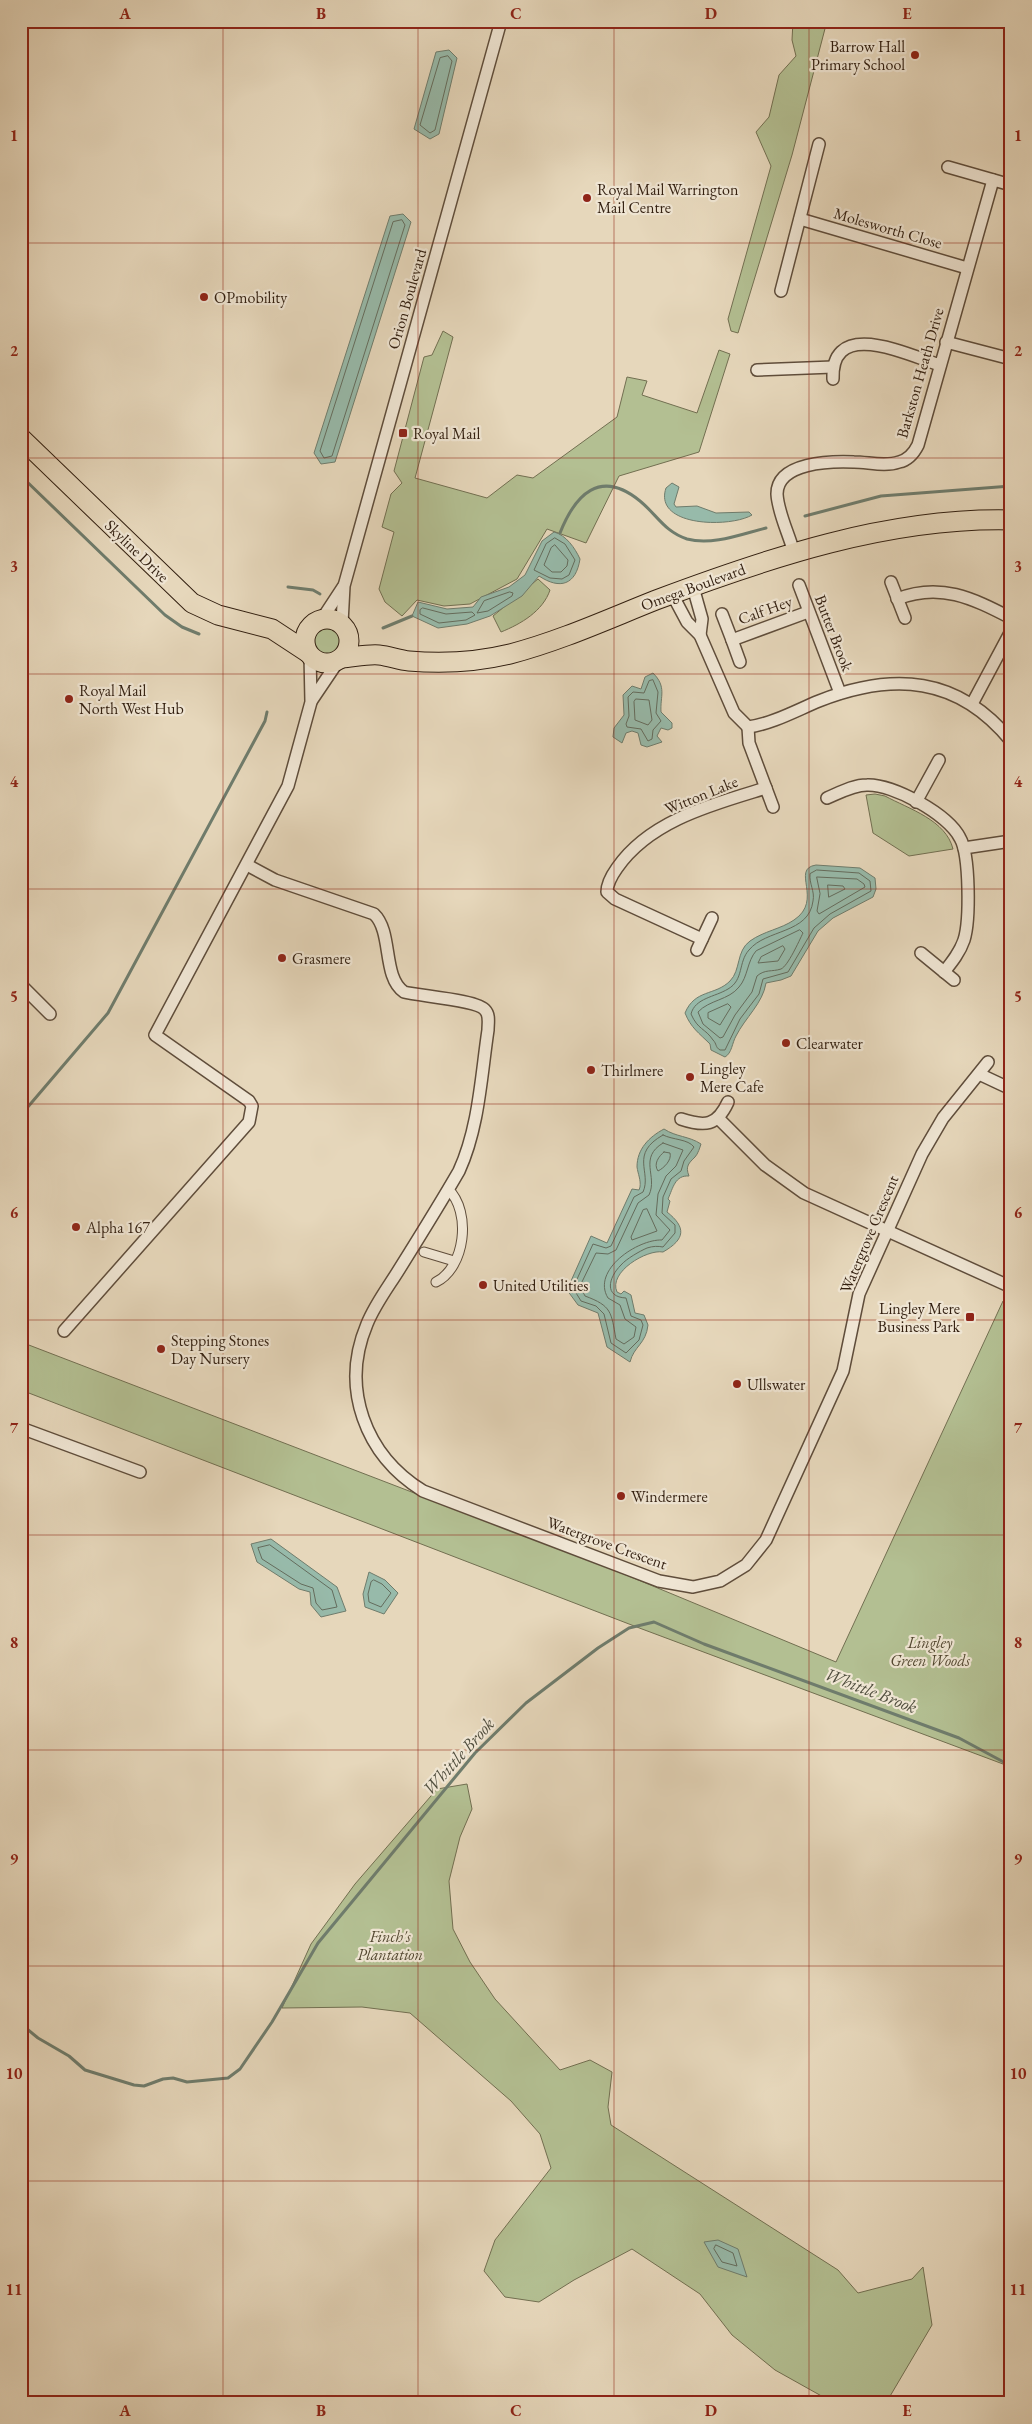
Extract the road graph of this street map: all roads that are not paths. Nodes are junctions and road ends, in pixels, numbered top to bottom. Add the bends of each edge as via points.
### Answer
1 (500, 21) edge
2 (819, 144) dead end
3 (948, 167) dead end
4 (993, 180) junction
5 (1011, 185) edge
6 (800, 220) junction
7 (967, 268) junction
8 (781, 291) dead end
9 (946, 342) junction
10 (1011, 359) edge
11 (940, 365) junction
12 (757, 370) dead end
13 (21, 438) edge
14 (1011, 520) edge
15 (794, 553) junction
16 (891, 582) dead end
17 (799, 584) dead end
18 (344, 586) junction
19 (693, 587) junction
20 (672, 594) junction
21 (897, 599) junction
22 (808, 612) junction
23 (722, 614) dead end
24 (905, 618) dead end
25 (1011, 618) edge
26 (317, 621) junction
27 (272, 629) junction
28 (345, 629) junction
29 (1011, 631) edge
30 (700, 635) junction
31 (732, 640) junction
32 (309, 654) junction
33 (378, 655) junction
34 (340, 659) junction
35 (740, 662) dead end
36 (840, 693) junction
37 (311, 702) junction
38 (972, 704) junction
39 (748, 727) junction
40 (1011, 740) edge
41 (939, 760) dead end
42 (766, 788) junction
43 (827, 798) dead end
44 (916, 802) junction
45 (773, 807) dead end
46 (1011, 841) edge
47 (964, 848) junction
48 (247, 865) junction
49 (712, 918) dead end
50 (702, 940) junction
51 (697, 950) dead end
52 (921, 953) dead end
53 (944, 972) junction
54 (954, 980) dead end
55 (21, 985) edge
56 (50, 1014) dead end
57 (988, 1062) dead end
58 (979, 1074) junction
59 (1011, 1089) edge
60 (728, 1102) dead end
61 (719, 1118) junction
62 (681, 1119) dead end
63 (448, 1189) junction
64 (887, 1232) junction
65 (424, 1252) dead end
66 (454, 1261) junction
67 (436, 1282) dead end
68 (1011, 1288) edge
69 (64, 1331) dead end
70 (21, 1428) edge
71 (140, 1472) dead end

1 - 18 street, Orion Boulevard
2 - 6 street
3 - 4 street
4 - 5 street
4 - 7 street, Barkston Heath Drive
6 - 7 street, Molesworth Close
6 - 8 street
7 - 9 street, Barkston Heath Drive
9 - 10 street
9 - 11 street, Barkston Heath Drive
11 - 12 street via 864,343 844,350 833,373
11 - 15 street, Barkston Heath Drive via 921,439 906,459 889,464 854,462 800,467 782,480 778,500
13 - 27 main road, Skyline Drive via 192,602 218,615
14 - 15 main road, Omega Boulevard via 922,526
15 - 19 main road, Omega Boulevard
16 - 21 street
17 - 22 street, Butter Brook
18 - 26 street, Orion Boulevard
18 - 28 street, Orion Boulevard
19 - 20 main road, Omega Boulevard
19 - 30 street via 702,620
20 - 30 street via 687,622
20 - 33 main road, Omega Boulevard via 542,644 486,659 446,663
21 - 24 street
21 - 25 street via 932,590 976,602
22 - 31 street, Calf Hey
22 - 36 street, Butter Brook
23 - 31 street, Calf Hey
26 - 27 main road, Skyline Drive
26 - 28 main road via 329,618
26 - 32 main road via 305,637
27 - 32 main road, Skyline Drive
28 - 33 main road, Omega Boulevard
28 - 34 main road via 349,647
29 - 38 street
30 - 39 street via 734,713
31 - 35 street, Calf Hey
32 - 34 main road via 323,663
32 - 37 street
33 - 34 main road, Omega Boulevard
34 - 37 street
36 - 38 street via 882,684 914,684 943,691
36 - 39 street
37 - 48 street via 288,786
38 - 40 street
39 - 42 street via 749,743
41 - 44 street
42 - 45 street
42 - 50 street, Witton Lake via 694,812 657,832 621,862 608,884 608,892 615,899
43 - 44 street via 856,786 877,785
44 - 47 street via 952,826
46 - 47 street
47 - 53 street via 968,900 966,934
48 - 63 street, Watergrove Crescent via 275,880 374,914 382,926 394,981 399,989 486,1010 488,1020 471,1140
48 - 69 street via 156,1035 248,1101 252,1106 249,1122
49 - 50 street
50 - 51 street
52 - 53 street
53 - 54 street
55 - 56 street
57 - 58 street, Watergrove Crescent
58 - 59 street
58 - 64 street, Watergrove Crescent via 931,1137
60 - 61 street
61 - 62 street via 700,1124
61 - 64 street via 765,1165 804,1193
63 - 64 street, Watergrove Crescent via 367,1322 355,1362 359,1406 379,1451 413,1485 436,1497 659,1581 693,1587 720,1581 738,1572 753,1559 766,1540 843,1371 859,1294
63 - 66 street via 456,1199 464,1227 462,1244
64 - 68 street
65 - 66 street
66 - 67 street via 446,1277
70 - 71 street

